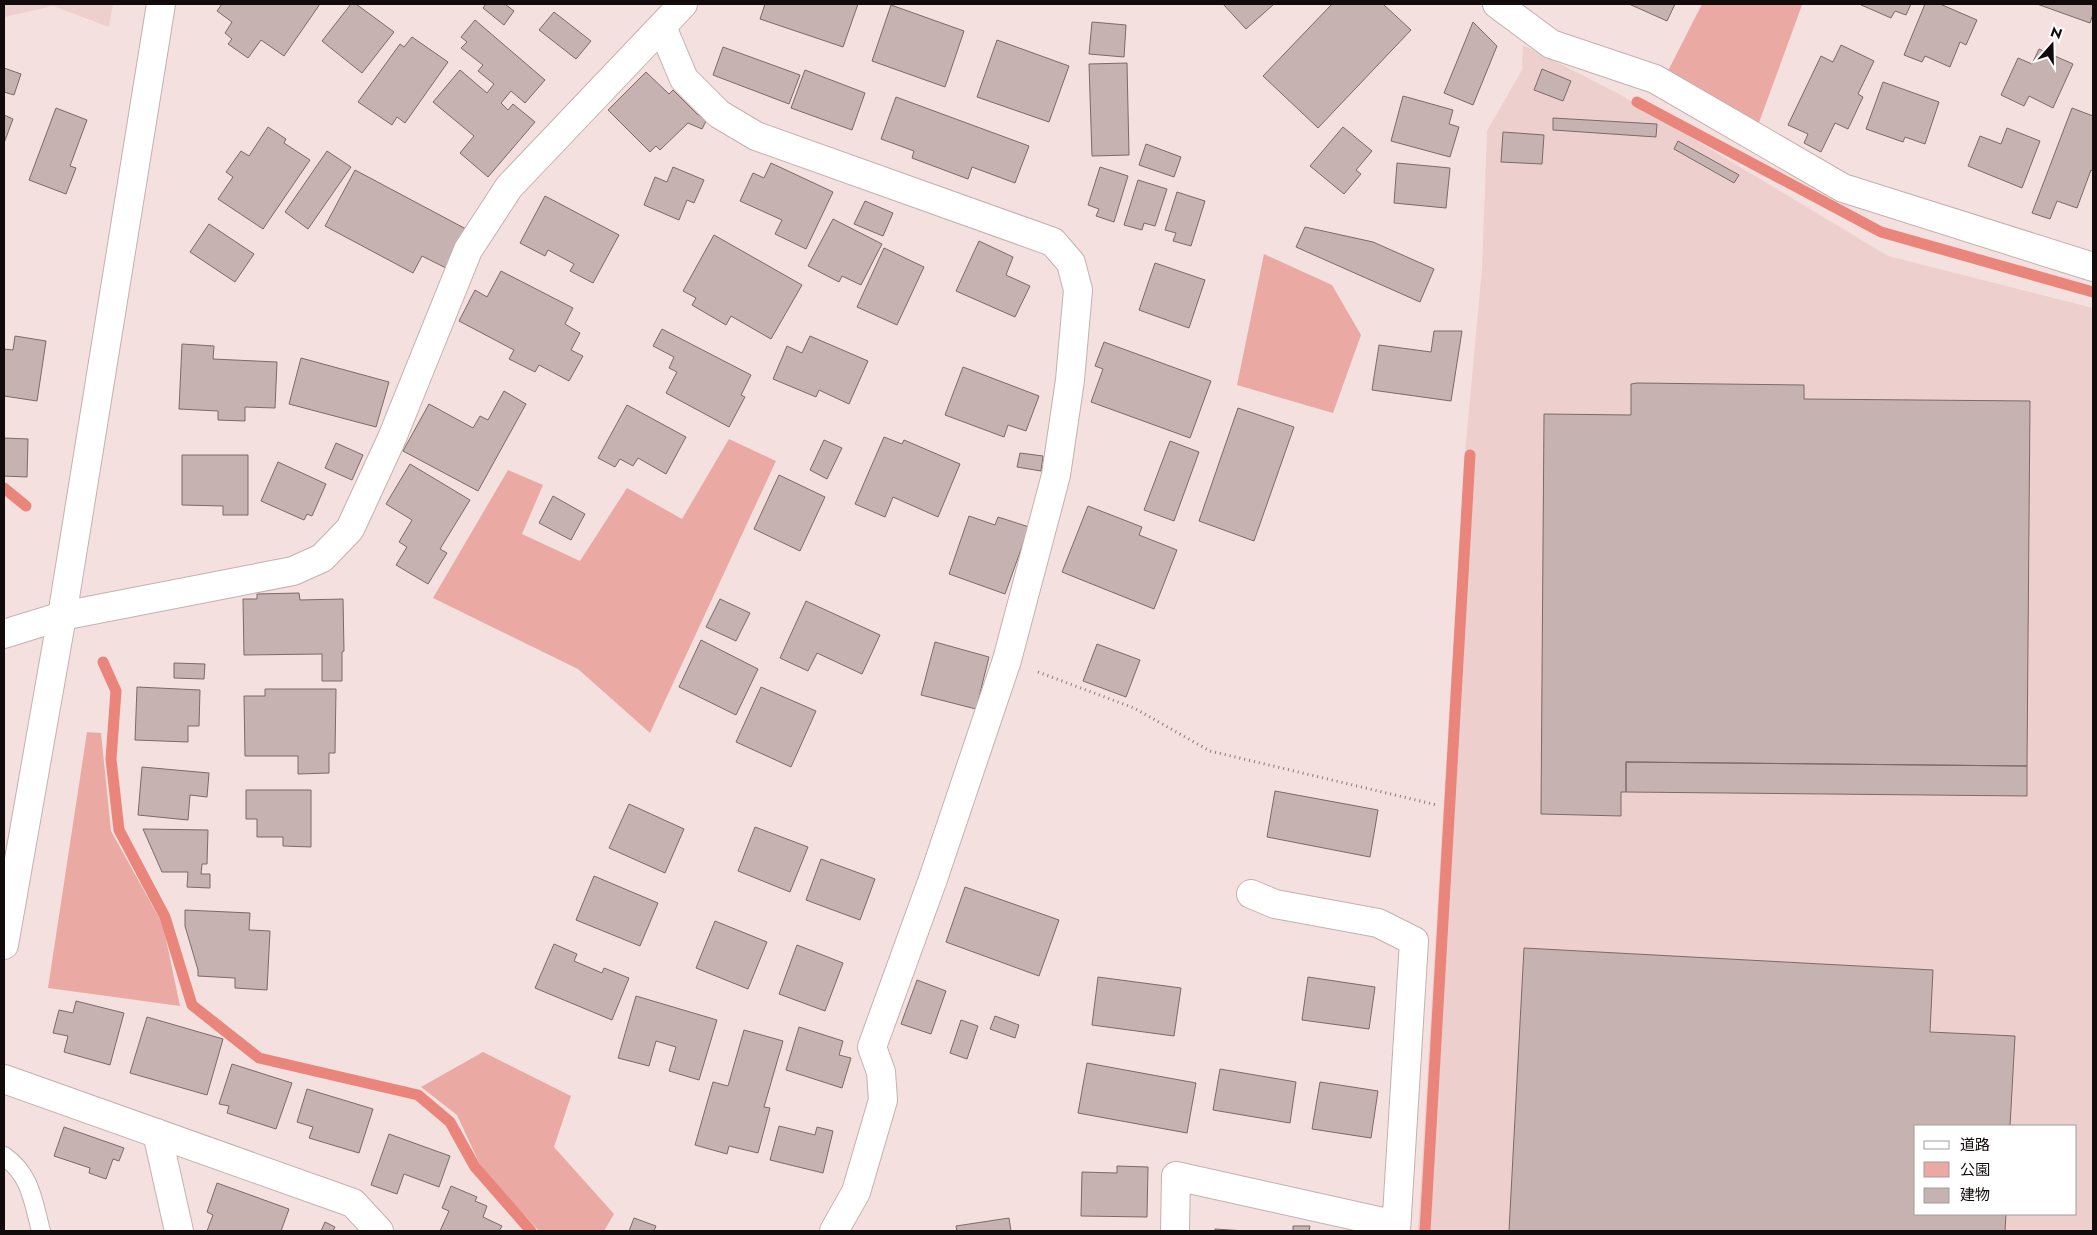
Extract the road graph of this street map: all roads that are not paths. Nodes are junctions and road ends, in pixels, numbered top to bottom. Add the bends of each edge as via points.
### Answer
1 (161, 4) edge
2 (683, 4) edge
3 (1496, 4) edge
4 (662, 27) junction
5 (2093, 267) edge
6 (62, 616) junction
7 (4, 634) edge
8 (1251, 894) dead end
9 (7, 911) edge
10 (4, 945) edge
11 (4, 1079) edge
12 (157, 1133) junction
13 (4, 1156) edge
14 (1396, 1228) edge
15 (41, 1231) edge
16 (180, 1231) edge
17 (379, 1231) edge
18 (834, 1231) edge
19 (1175, 1231) edge

1 - 6 street
2 - 4 street
3 - 5 street via 1550,44 1656,78 1844,188
4 - 6 street via 509,187 468,250 392,438 350,529 322,558 293,571
4 - 18 street via 684,79 719,114 756,136 1053,242 1071,263 1078,290 1070,380 1056,475 1007,660 872,1047 881,1072 882,1100 856,1192
6 - 7 street
6 - 9 street
8 - 14 street via 1274,904 1378,923 1414,941
9 - 10 street
11 - 12 street
12 - 16 street
12 - 17 street via 353,1203
13 - 15 lane via 16,1164 28,1184
14 - 19 street via 1176,1176

